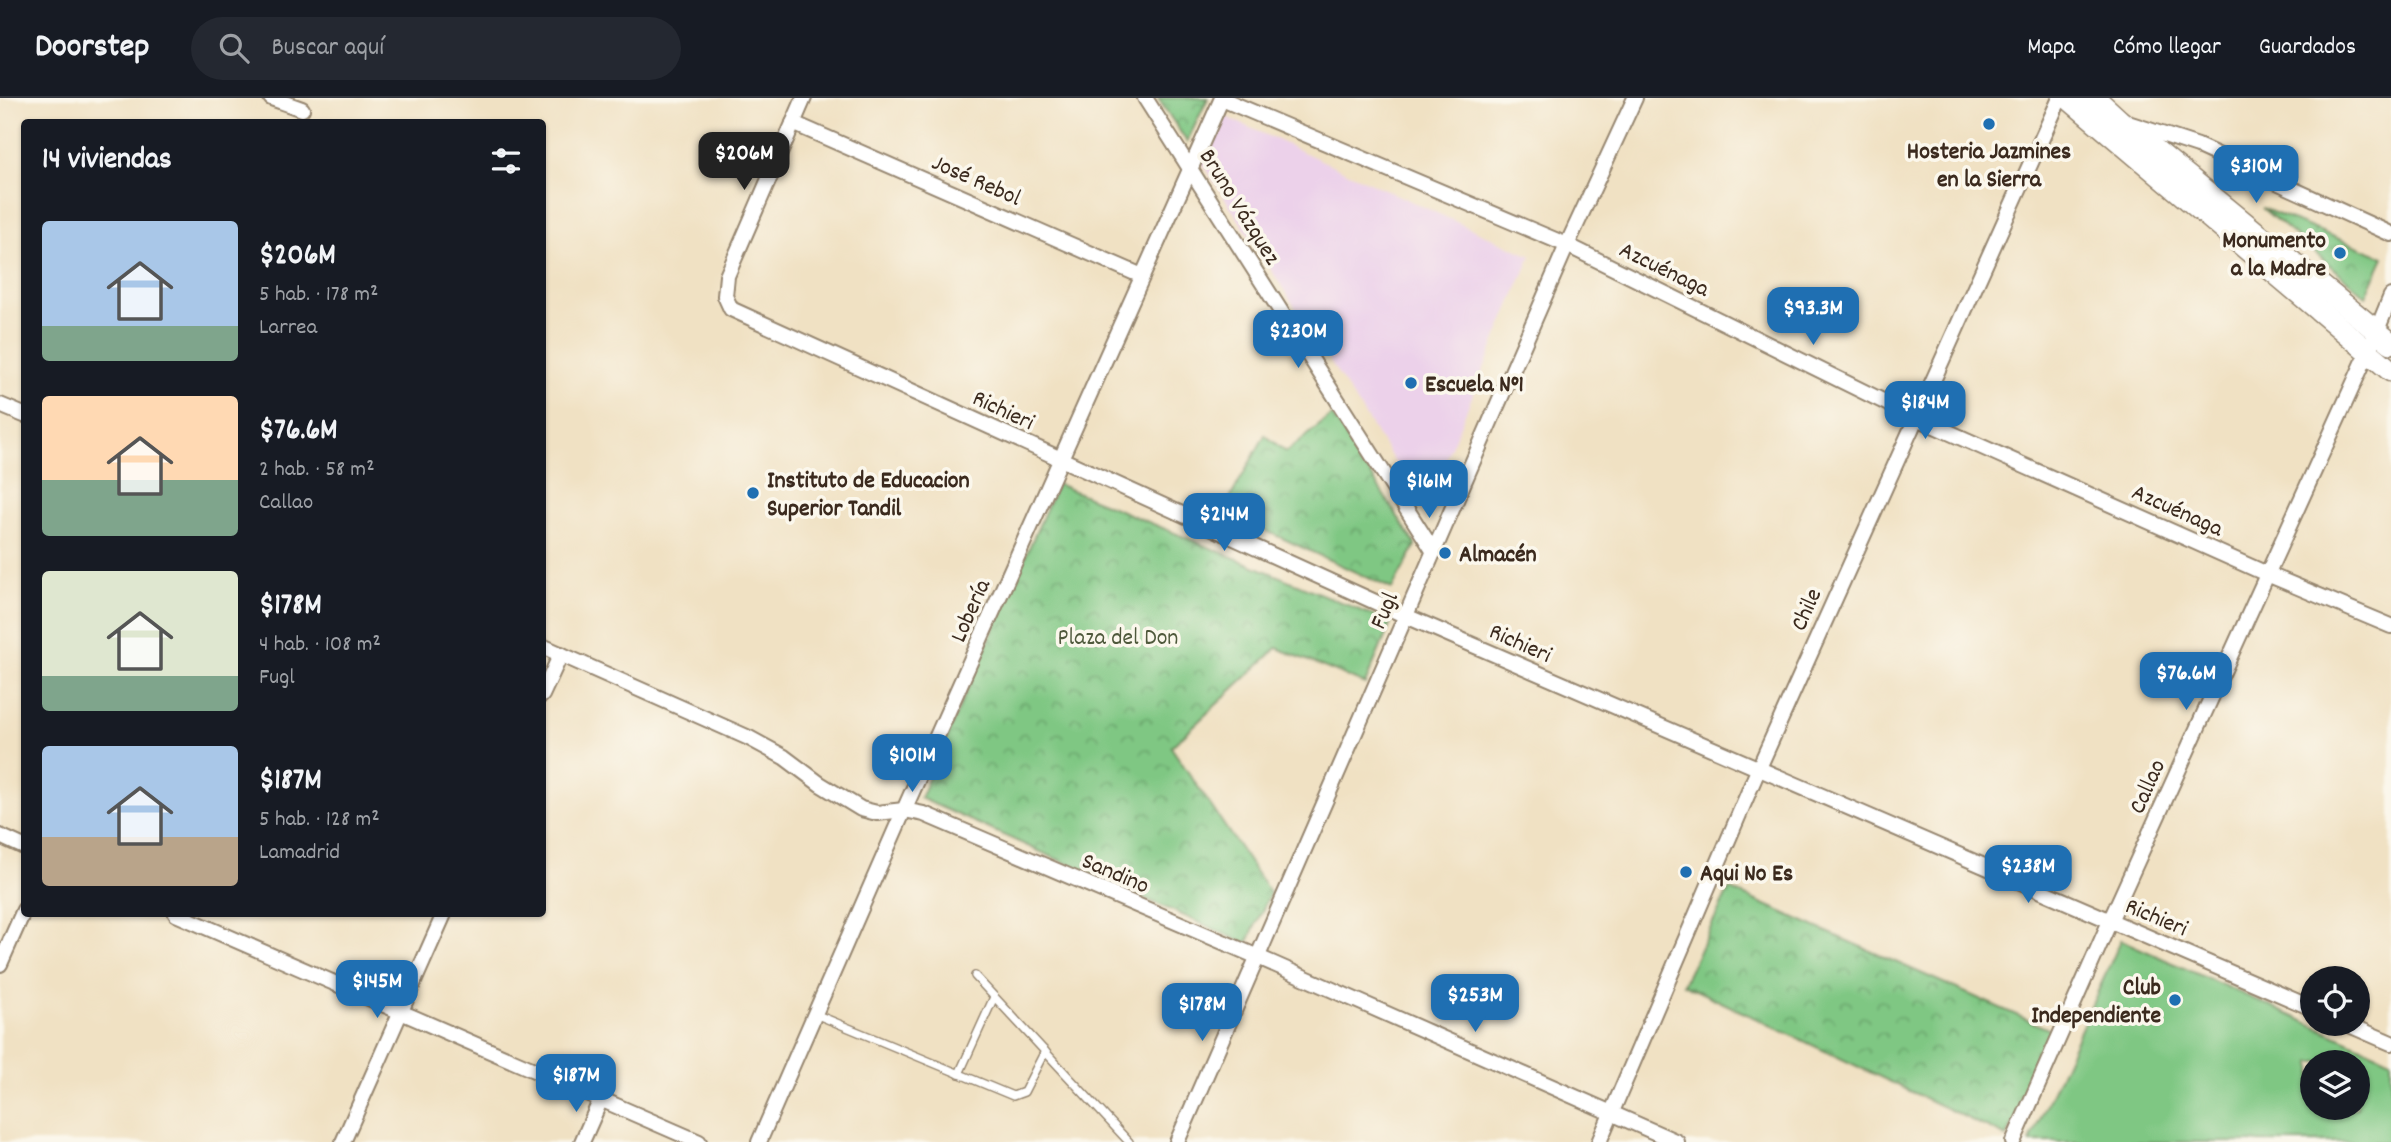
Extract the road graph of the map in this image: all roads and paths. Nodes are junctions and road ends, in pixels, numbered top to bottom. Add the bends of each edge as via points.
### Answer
1 (271, 98) edge
2 (804, 98) edge
3 (1145, 98) edge
4 (1222, 98) edge
5 (1634, 98) edge
6 (2060, 98) edge
7 (2070, 98) edge
8 (2095, 98) edge
9 (302, 109) dead end
10 (2119, 120) junction
11 (793, 123) junction
12 (1191, 170) junction
13 (2391, 234) edge
14 (1567, 245) junction
15 (1142, 276) junction
16 (2391, 296) edge
17 (2383, 337) edge
18 (2368, 352) junction
19 (2391, 371) edge
20 (0, 405) edge
21 (21, 414) edge
22 (1917, 418) junction
23 (1061, 460) junction
24 (1434, 552) junction
25 (2267, 574) junction
26 (1406, 616) junction
27 (2391, 626) edge
28 (546, 648) edge
29 (561, 654) junction
30 (546, 686) edge
31 (1758, 770) junction
32 (904, 810) junction
33 (0, 836) edge
34 (21, 846) edge
35 (21, 917) edge
36 (183, 917) edge
37 (443, 917) edge
38 (2110, 921) junction
39 (1258, 957) junction
40 (0, 964) edge
41 (975, 976) dead end
42 (994, 996) junction
43 (2300, 1003) edge
44 (400, 1011) junction
45 (815, 1014) junction
46 (2370, 1034) edge
47 (2391, 1043) edge
48 (1045, 1051) junction
49 (959, 1074) junction
50 (601, 1099) junction
51 (1612, 1113) junction
52 (343, 1142) edge
53 (582, 1142) edge
54 (699, 1142) edge
55 (759, 1142) edge
56 (1129, 1142) edge
57 (1177, 1142) edge
58 (1599, 1142) edge
59 (1677, 1142) edge
60 (2013, 1142) edge

1 - 9 street
2 - 11 street
3 - 12 street, Bruno Vázquez
4 - 12 street, Lobería
4 - 14 street, Azcuénaga
5 - 14 street, Fugl
6 - 22 street, Chile
7 - 10 street
7 - 18 main road
8 - 10 main road
10 - 13 street via 2198,146
10 - 17 main road
11 - 15 street, José Rebol
11 - 23 street, Richieri via 727,276 725,296 731,309
12 - 15 street, Lobería
12 - 24 street, Bruno Vázquez
14 - 22 street, Azcuénaga
14 - 24 street, Fugl
15 - 23 street, Lobería
16 - 17 street, Callao
17 - 18 street, Callao
18 - 19 main road
18 - 25 street, Callao
20 - 21 street
22 - 25 street, Azcuénaga
22 - 31 street, Chile
23 - 26 street, Richieri
23 - 32 street, Lobería
24 - 26 street, Fugl
25 - 27 street, Azcuénaga
25 - 38 street, Callao
26 - 31 street, Richieri
26 - 39 street, Fugl
28 - 29 street, Sandino
29 - 30 street
29 - 32 street, Sandino via 750,738 861,809 877,813
31 - 38 street, Richieri
31 - 51 street, Chile
32 - 39 street, Sandino via 924,814
32 - 45 street, Lobería
33 - 34 street
35 - 40 street
36 - 44 street
37 - 44 street
38 - 43 street, Richieri
38 - 60 street, Callao
39 - 51 street, Sandino
39 - 57 street, Fugl
41 - 42 lane
42 - 48 lane
42 - 49 lane
44 - 50 street
44 - 52 street
45 - 49 lane
45 - 55 street, Lobería
46 - 47 street
48 - 49 lane via 1024,1092 1013,1096
48 - 56 lane
50 - 53 street
50 - 54 street
51 - 58 street, Chile
51 - 59 street, Sandino

